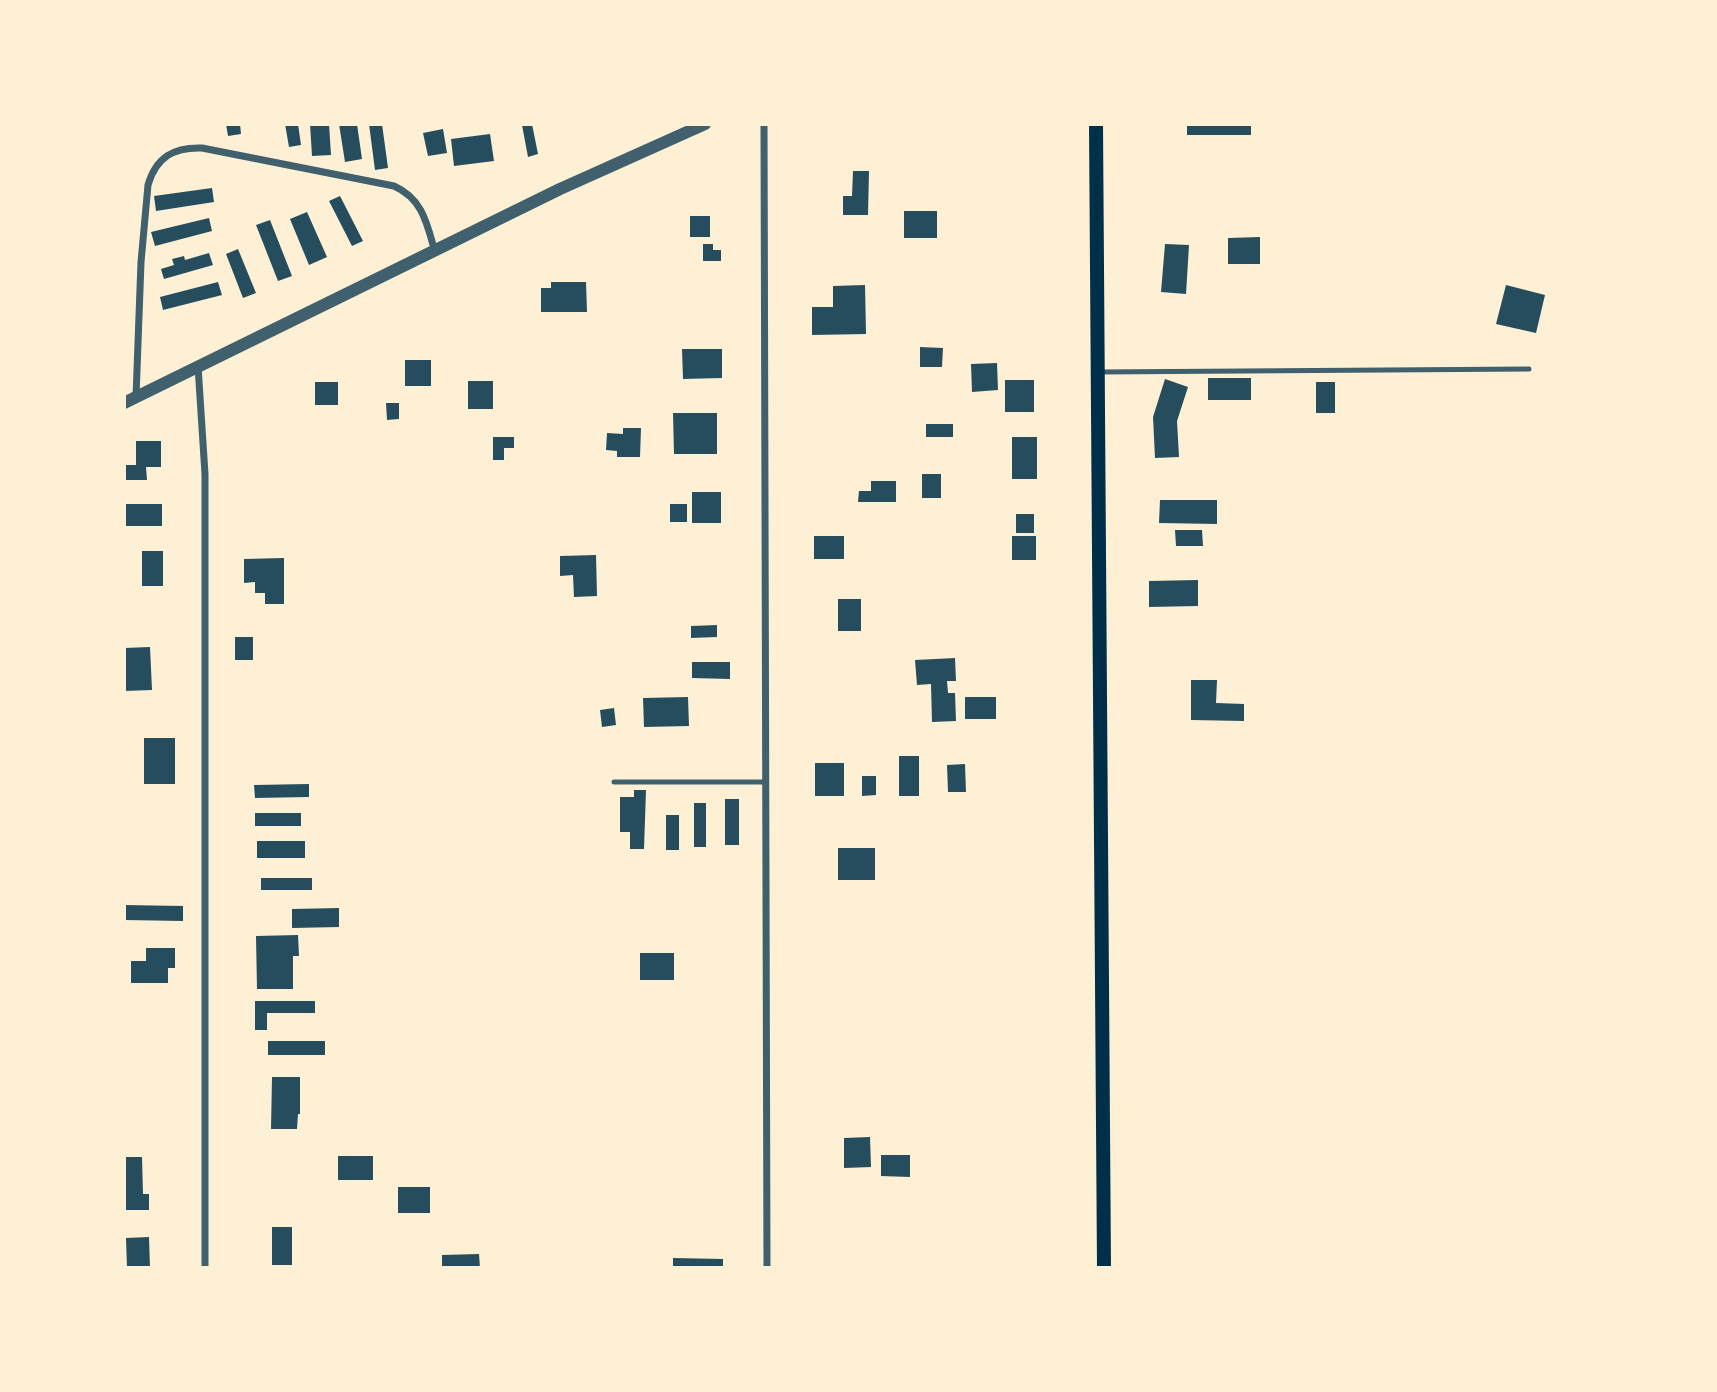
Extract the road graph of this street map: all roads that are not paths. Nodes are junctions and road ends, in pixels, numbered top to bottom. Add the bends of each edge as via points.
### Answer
1 (705, 124) edge
2 (764, 124) edge
3 (1096, 124) edge
4 (435, 252) junction
5 (198, 366) junction
6 (1529, 369) dead end
7 (1099, 372) junction
8 (130, 400) edge
9 (614, 782) dead end
10 (766, 782) junction
11 (205, 1268) edge
12 (767, 1268) edge
13 (1104, 1268) edge

1 - 4 street via 561,188
2 - 10 street
3 - 7 main road
4 - 5 street
4 - 8 street via 418,203 394,186 202,148 176,150 160,160 148,185
5 - 8 street
5 - 11 street via 205,474
6 - 7 lane
7 - 13 main road
9 - 10 lane
10 - 12 street

